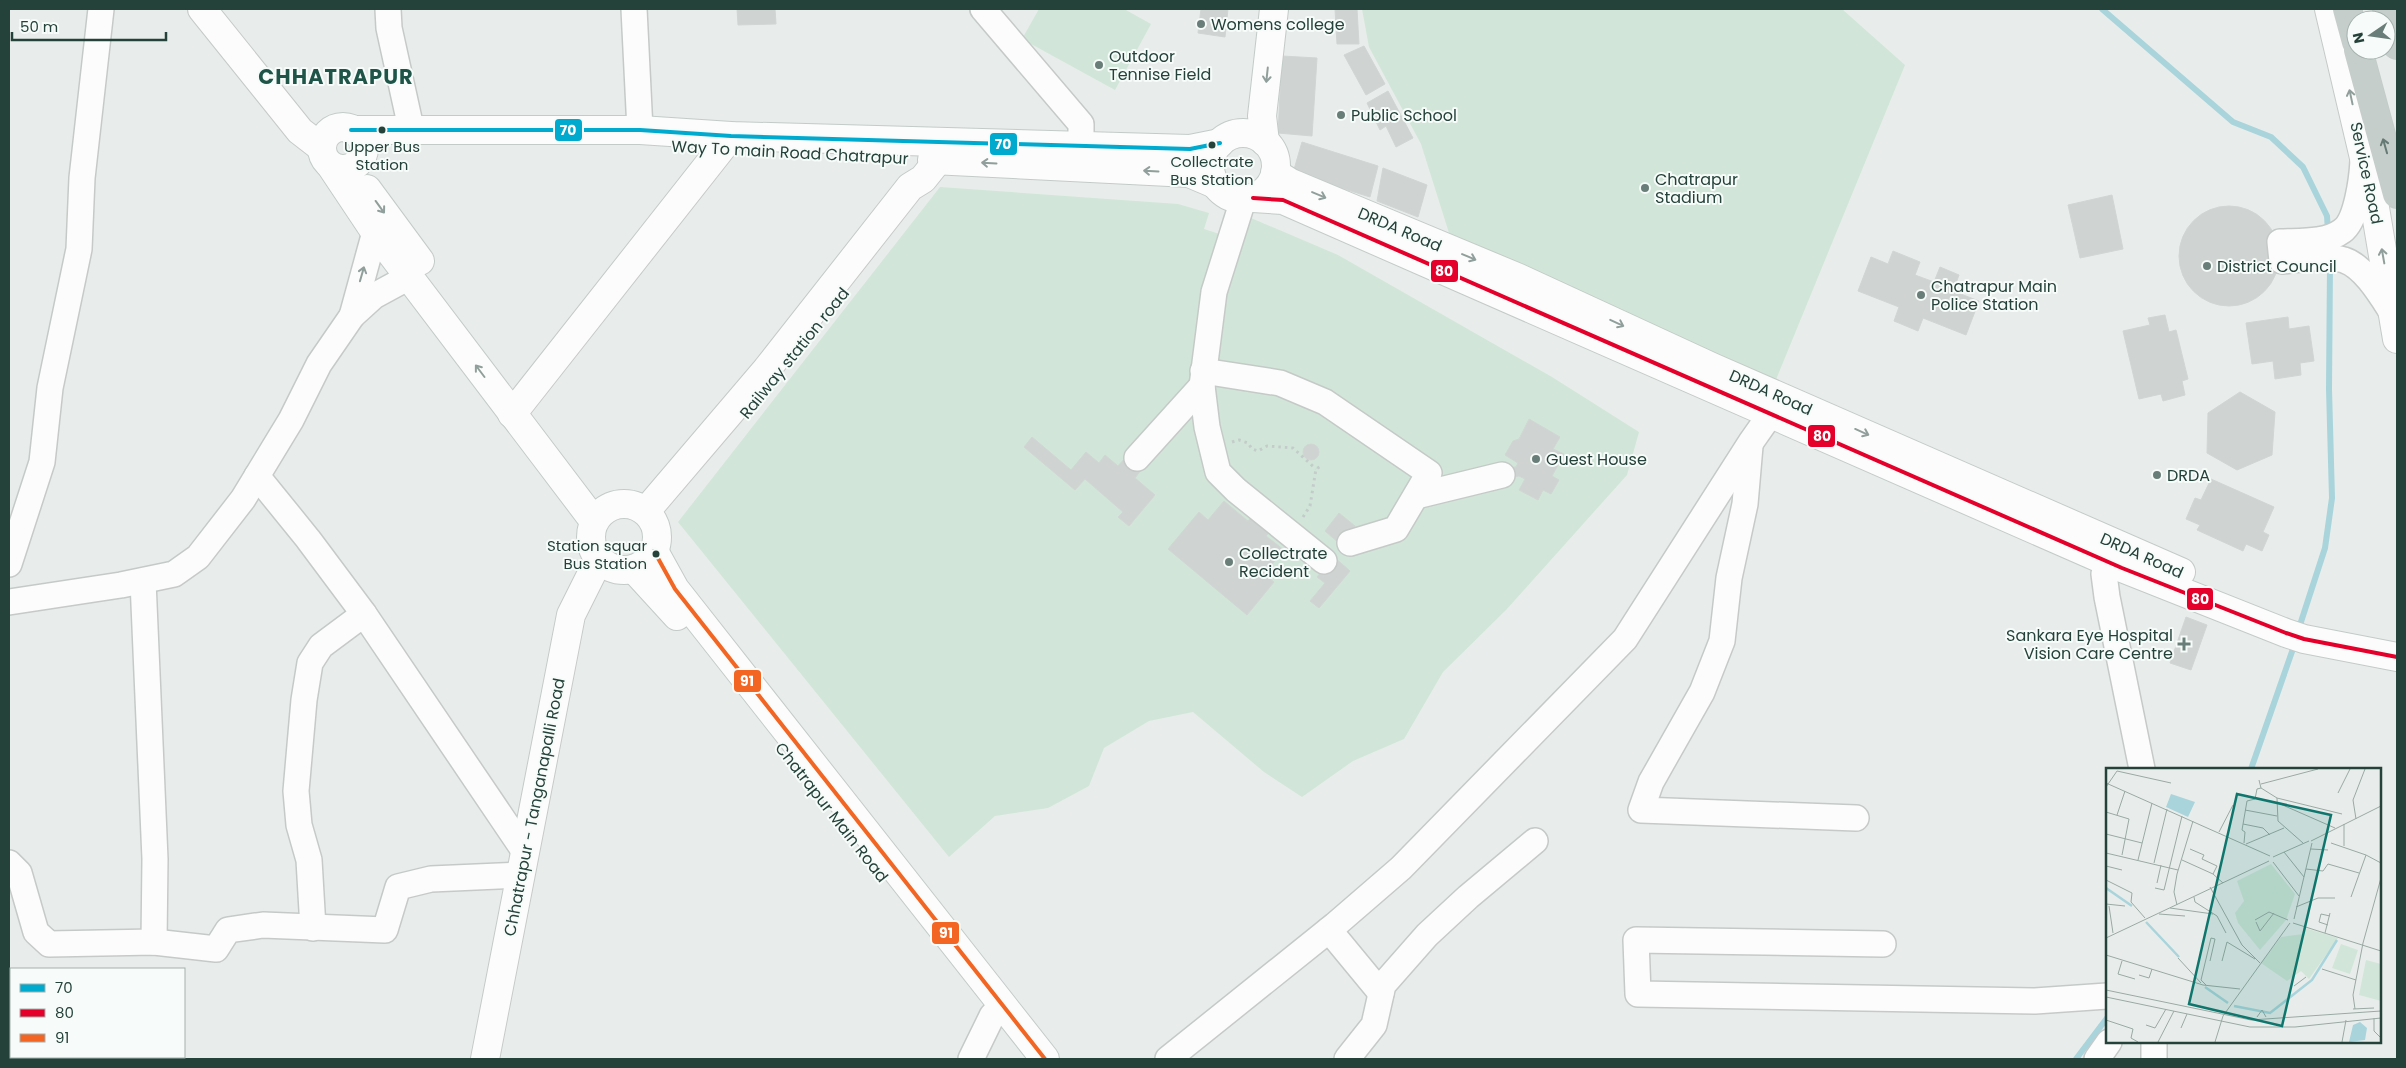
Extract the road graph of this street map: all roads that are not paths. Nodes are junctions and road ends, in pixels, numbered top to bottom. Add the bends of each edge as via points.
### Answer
1 (101, 9) edge
2 (202, 9) edge
3 (388, 9) edge
4 (634, 9) edge
5 (983, 9) edge
6 (1257, 9) edge
7 (1274, 9) edge
8 (2329, 9) edge
9 (2387, 9) edge
10 (2397, 45) edge
11 (2361, 60) edge
12 (411, 128) junction
13 (640, 130) junction
14 (357, 136) junction
15 (1228, 138) junction
16 (1265, 142) junction
17 (726, 143) junction
18 (1081, 145) junction
19 (2364, 155) junction
20 (335, 160) junction
21 (938, 161) junction
22 (1275, 173) junction
23 (1215, 184) junction
24 (2397, 194) edge
25 (1248, 199) junction
26 (374, 232) junction
27 (409, 277) junction
28 (352, 316) junction
29 (2395, 326) edge
30 (1202, 378) junction
31 (1777, 405) junction
32 (517, 407) junction
33 (1751, 442) junction
34 (1137, 458) dead end
35 (1502, 475) dead end
36 (257, 476) junction
37 (1416, 496) junction
38 (600, 515) junction
39 (650, 517) junction
40 (1350, 543) dead end
41 (654, 551) junction
42 (2113, 553) junction
43 (599, 559) junction
44 (1324, 561) dead end
45 (9, 564) edge
46 (634, 569) junction
47 (142, 581) junction
48 (9, 602) edge
49 (364, 614) junction
50 (2292, 625) junction
51 (2397, 643) edge
52 (2397, 657) edge
53 (2142, 768) edge
54 (1856, 818) dead end
55 (1535, 841) dead end
56 (9, 863) edge
57 (523, 863) junction
58 (313, 928) junction
59 (1329, 930) junction
60 (154, 942) junction
61 (1883, 944) dead end
62 (1381, 994) junction
63 (2106, 996) edge
64 (997, 1010) junction
65 (1368, 1032) junction
66 (2108, 1043) edge
67 (2154, 1043) edge
68 (485, 1059) edge
69 (971, 1059) edge
70 (1026, 1059) edge
71 (1045, 1059) edge
72 (1168, 1059) edge
73 (1347, 1059) edge
74 (1367, 1059) edge
75 (2097, 1059) edge
76 (2154, 1059) edge

1 - 45 street via 82,178 79,249 50,388 42,462
2 - 20 main road via 300,131
3 - 12 street via 389,28
4 - 13 street
5 - 18 street via 1081,124
6 - 15 main road via 1244,113
7 -> 16 main road via 1262,116
19 -> 8 main road, Service Road
9 - 10 highway
24 -> 11 highway
12 - 13 main road, Way To main Road Chatrapur
12 - 14 main road, Way To main Road Chatrapur
13 - 17 main road, Way To main Road Chatrapur
14 - 17 main road, Way To main Road Chatrapur via 672,145
14 - 20 main road via 364,152 361,158
14 - 20 main road via 345,128 332,131 324,141
15 - 16 main road via 1256,136
15 - 18 main road via 1190,149
15 - 23 main road via 1211,158
16 - 22 main road via 1276,162
17 - 21 main road, Way To main Road Chatrapur
17 - 21 main road, Way To main Road Chatrapur via 906,141
17 - 32 main road
18 - 21 main road
29 -> 19 main road, Service Road
19 - 29 street via 2356,207 2343,231 2328,248 2364,275
20 - 26 main road
20 -> 32 main road
23 -> 21 main road, Way To main Road Chatrapur via 1189,173
21 - 39 main road, Railway station road via 910,187
22 - 25 main road via 1269,187
22 -> 31 main road, DRDA Road via 1291,183 1519,278
23 - 25 main road via 1222,192
25 - 30 street via 1214,292
25 - 31 main road, DRDA Road via 1282,200
26 - 27 main road
28 -> 26 street
27 - 28 street via 374,296
32 -> 27 main road
28 - 36 street via 319,364 291,420
30 - 34 street
30 - 37 street via 1280,383 1325,402 1429,473
30 - 44 street via 1218,472
31 - 33 street
31 - 42 main road, DRDA Road
32 - 38 main road
33 - 54 street via 1745,504 1729,578 1722,641 1702,692 1651,782 1642,810
33 - 59 street via 1625,640 1402,868
35 - 37 street
36 - 47 street via 198,557 174,574
36 - 49 street
37 - 40 street via 1396,529
38 - 39 main road via 615,504 626,503
38 - 43 main road via 590,538 592,550
39 - 41 main road via 657,540
41 - 46 main road via 648,560
41 - 64 main road, Chatrapur Main Road via 675,589
42 - 50 main road, DRDA Road
42 - 53 street via 2104,574 2106,597
43 - 46 main road via 618,570
43 - 57 main road, Chhatrapur - Tanganapalli Road via 571,615
46 - 64 main road, Chatrapur Main Road via 662,597
47 - 48 street
47 - 60 street via 155,860
49 - 57 street
49 - 58 street via 321,646 310,663 305,691 296,790 299,826 309,860
50 - 51 main road
50 - 52 main road, DRDA Road
55 - 62 street via 1427,935 1383,985
56 - 60 street via 19,873 36,932 50,944
57 - 58 street via 398,887 385,930
57 - 68 main road, Chhatrapur - Tanganapalli Road
58 - 60 street via 263,924 228,930 216,949
59 - 62 street
59 - 72 street
61 - 63 street via 1636,940 1638,994 2035,1000
62 - 65 street via 1374,1025
64 - 69 street
64 - 70 main road, Chatrapur Main Road
64 - 71 main road, Chatrapur Main Road
65 - 73 street
65 - 74 street
66 - 75 street
67 - 76 street

